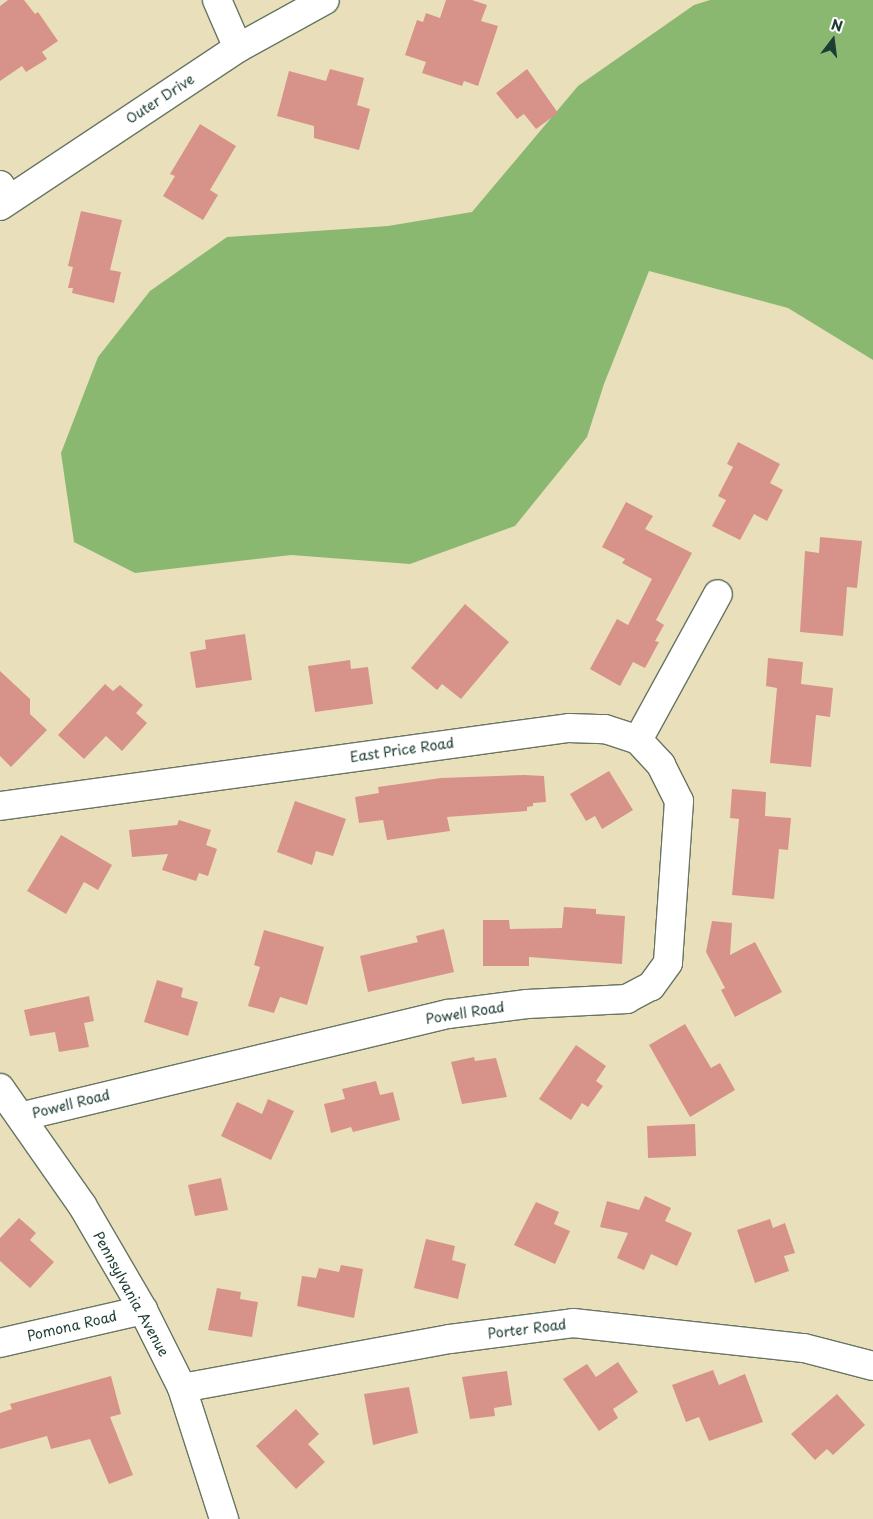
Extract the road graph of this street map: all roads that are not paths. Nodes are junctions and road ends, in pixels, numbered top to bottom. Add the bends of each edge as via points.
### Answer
1 (217, 0) edge
2 (325, 0) edge
3 (238, 48) junction
4 (3, 196) edge
5 (718, 594) dead end
6 (638, 740) junction
7 (0, 806) edge
8 (0, 1088) edge
9 (22, 1116) junction
10 (143, 1310) junction
11 (0, 1343) edge
12 (873, 1366) edge
13 (182, 1388) junction
14 (224, 1519) edge

1 - 3 street
2 - 3 street, Outer Drive
3 - 4 street, Outer Drive
5 - 6 street
6 - 7 street, East Price Road via 605,729 569,728
6 - 9 street, Powell Road via 661,765 679,801 668,963 651,986 627,999 527,1004 448,1014
8 - 9 street, Pennsylvania Avenue
9 - 10 street, Pennsylvania Avenue via 82,1205
10 - 11 street, Pomona Road
10 - 13 street, Pennsylvania Avenue
12 - 13 street, Porter Road via 804,1348 573,1323 432,1342
13 - 14 street, Pennsylvania Avenue

